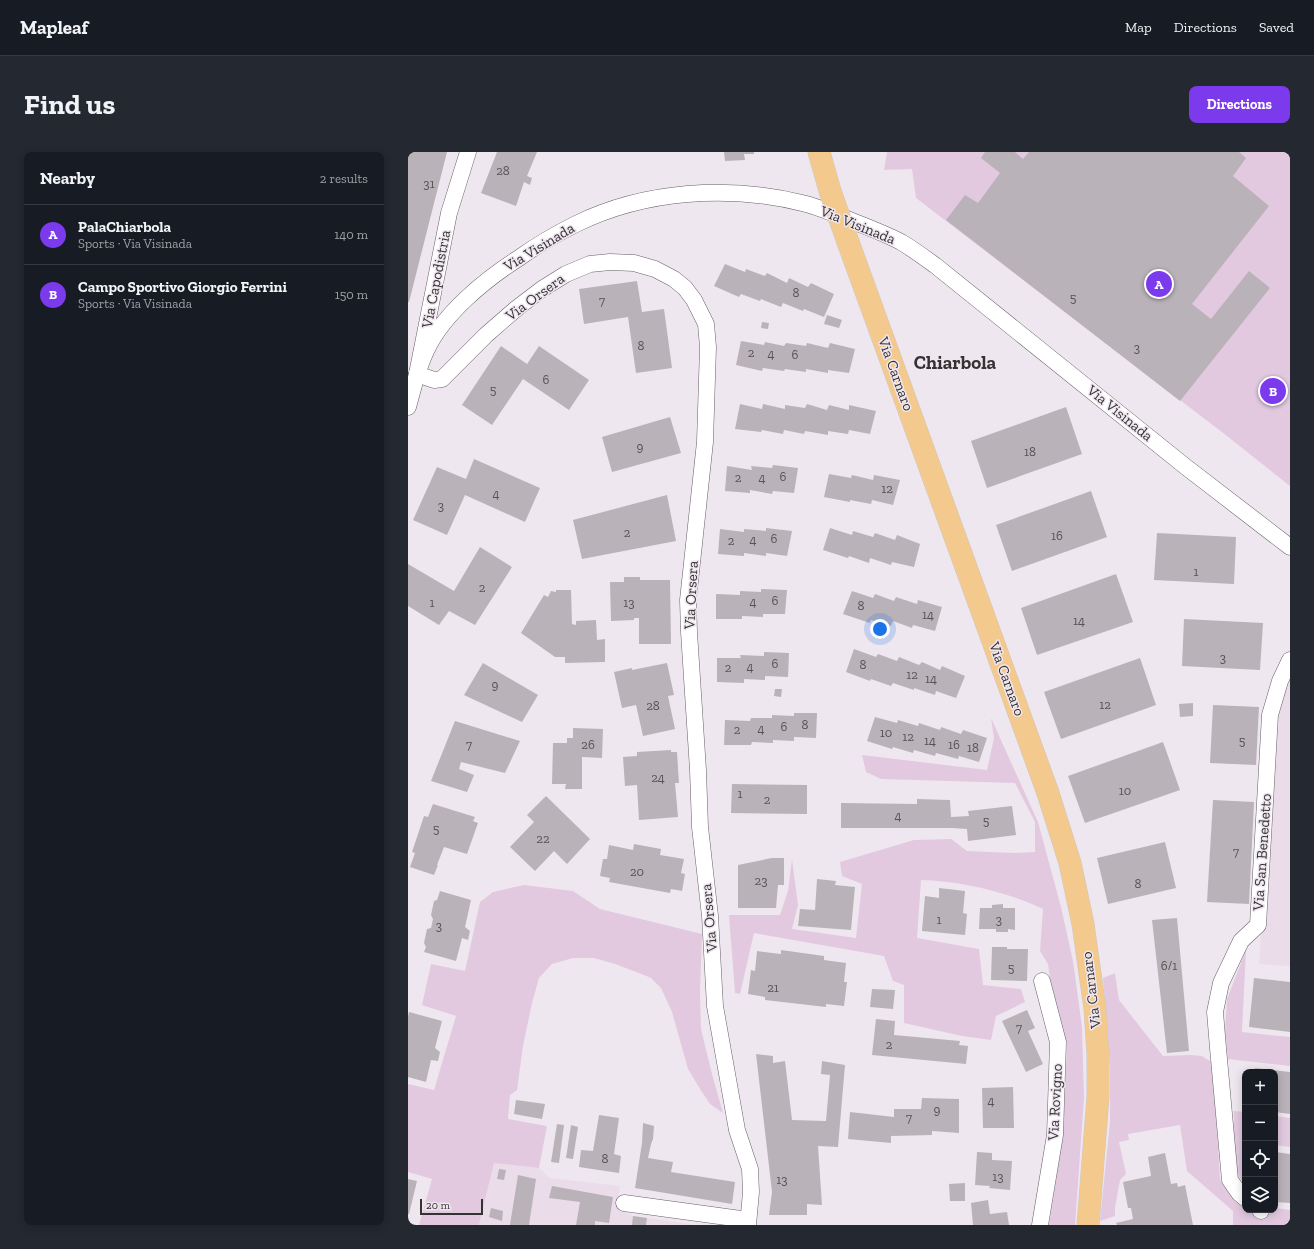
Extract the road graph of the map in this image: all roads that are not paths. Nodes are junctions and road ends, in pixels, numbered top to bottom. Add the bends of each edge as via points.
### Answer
1 (468, 152) edge
2 (819, 152) edge
3 (417, 374) junction
4 (408, 407) edge
5 (1290, 547) edge
6 (1290, 660) edge
7 (1042, 981) dead end
8 (1242, 1195) edge
9 (624, 1203) dead end
10 (748, 1222) edge
11 (1040, 1225) edge
12 (1088, 1225) edge

1 - 3 street, Via Capodistria via 449,214
2 - 12 main road, Via Carnaro, bridge via 848,242 1048,793 1070,863 1083,924 1095,1009 1098,1054 1098,1097
3 - 4 street, Via Capodistria
3 - 5 street, Via Visinada via 427,349 442,325 470,296 500,270 577,223 638,202 672,196 748,193 777,197 804,203 878,230 919,254
3 - 10 street, Via Orsera via 434,380 442,379 517,308 566,274 590,264 634,263 655,269 685,288 706,324 708,347 705,442 688,600 689,632 700,827 710,916 715,1006 737,1130 750,1170
6 - 8 street, Via San Benedetto via 1280,681 1270,716 1258,925 1241,941 1222,983 1215,1012 1230,1180
7 - 11 street, Via Rovigno via 1058,1042 1055,1135
9 - 10 street, Via Orsera

